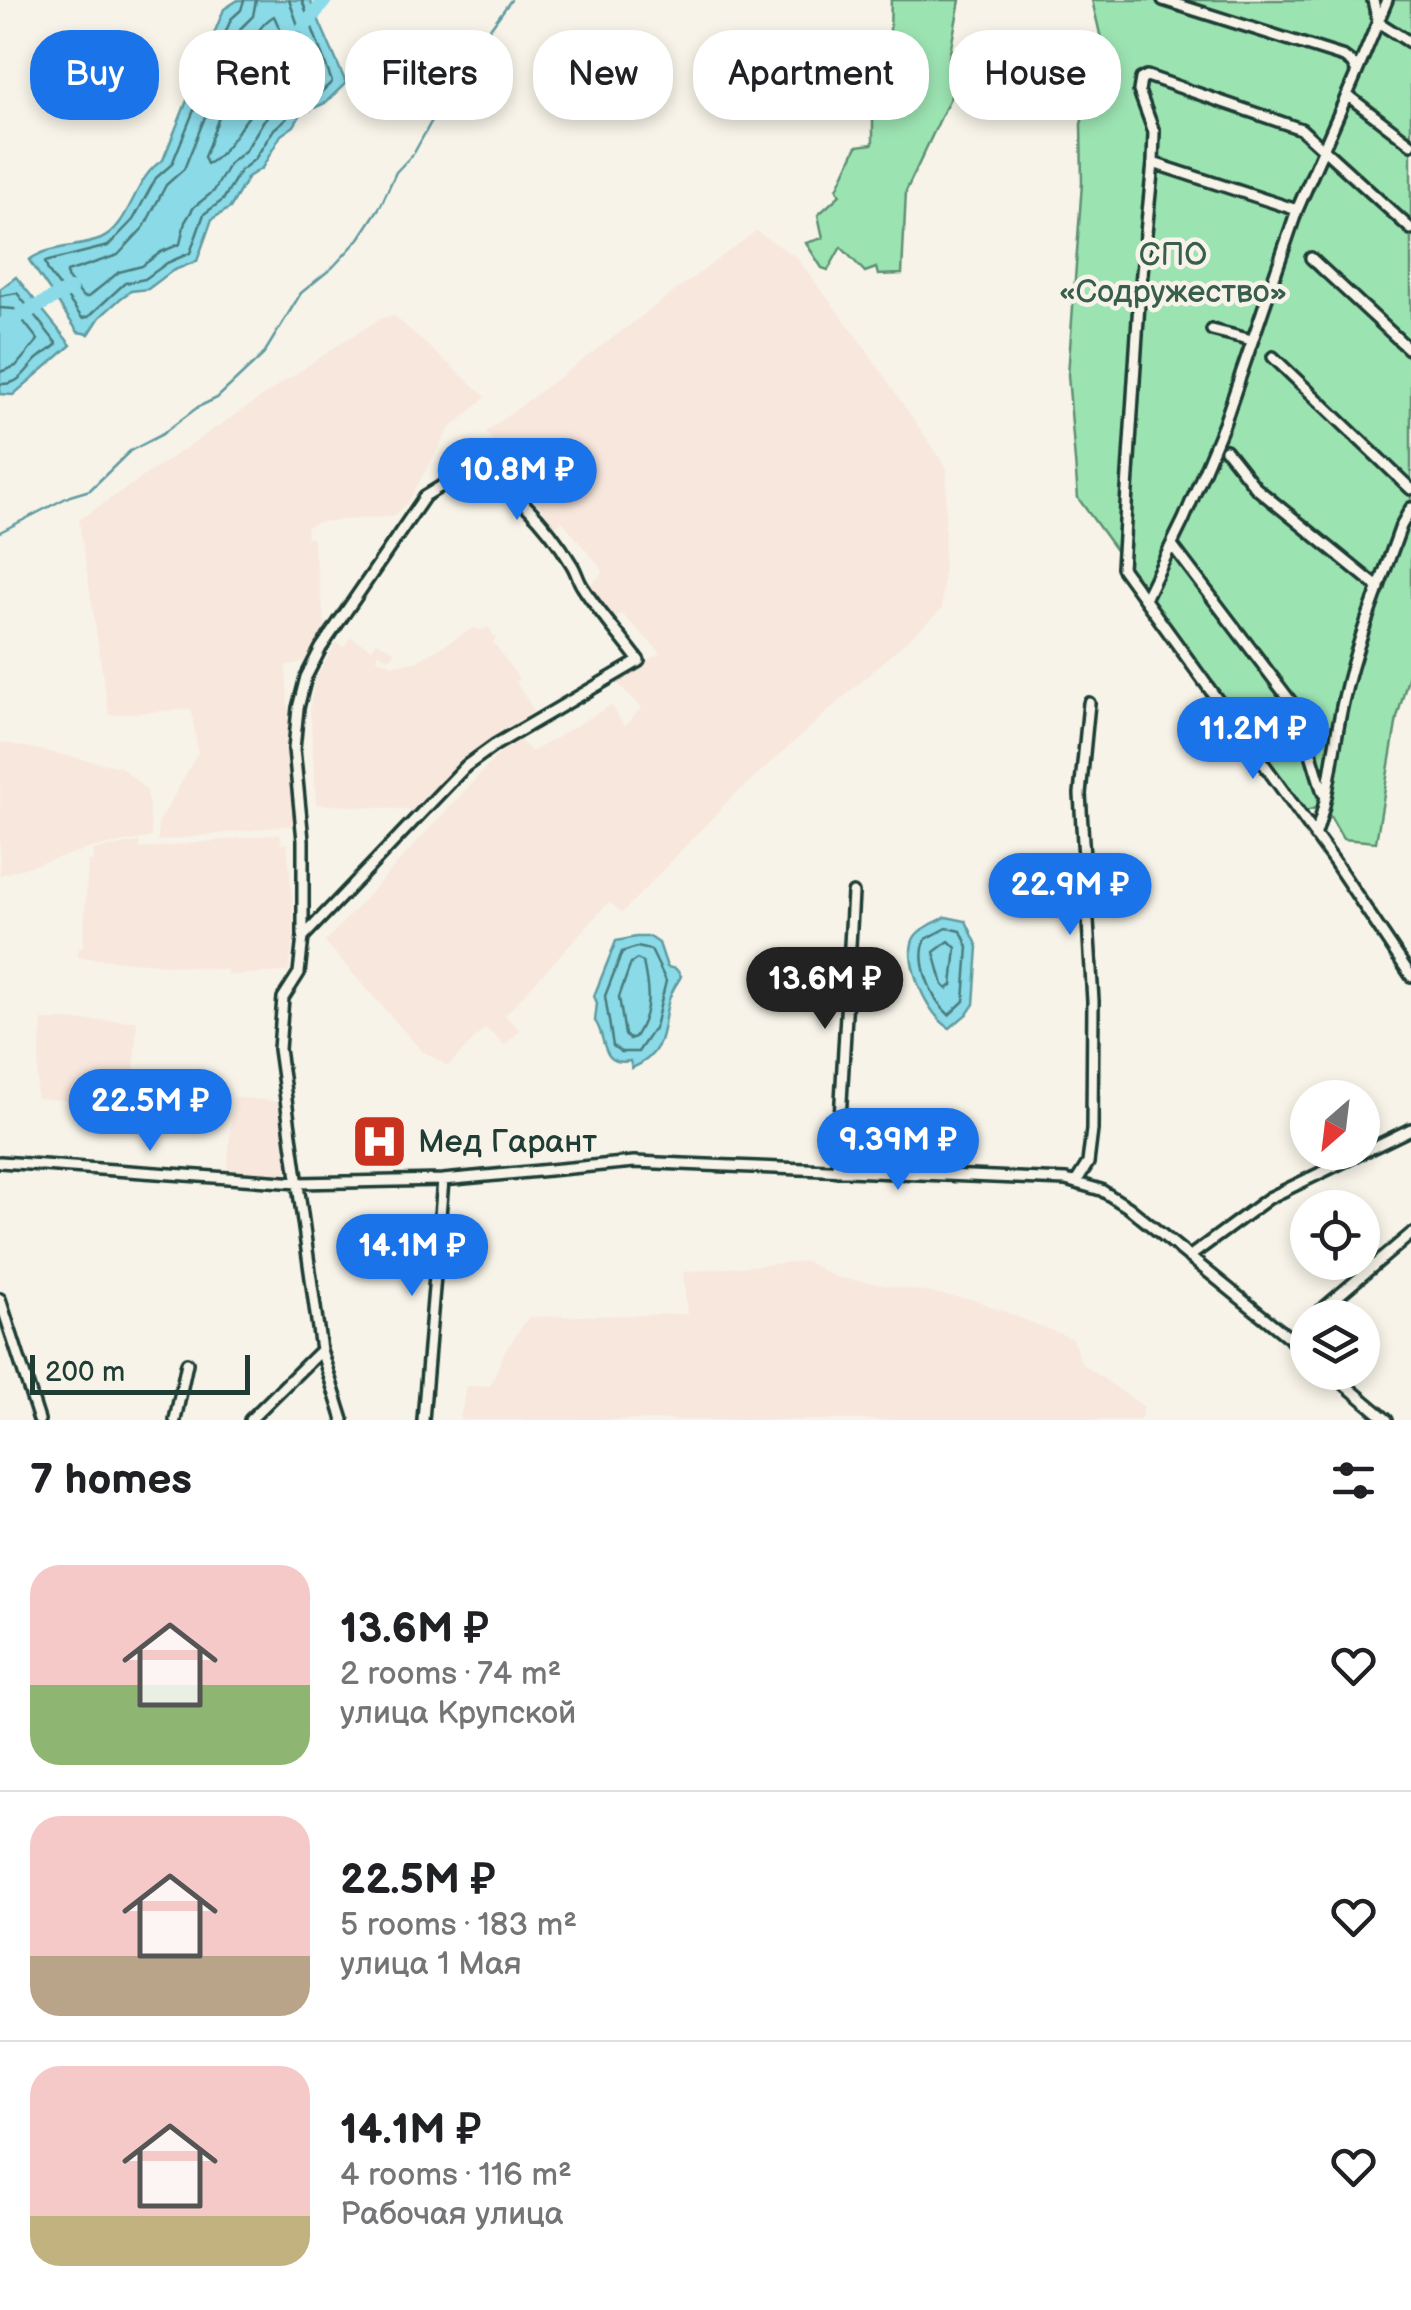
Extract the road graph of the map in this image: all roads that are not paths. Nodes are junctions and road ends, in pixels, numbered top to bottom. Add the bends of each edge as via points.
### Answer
1 (1163, 0) edge
2 (1373, 0) edge
3 (1387, 0) edge
4 (1378, 22) junction
5 (1411, 43) edge
6 (1356, 72) junction
7 (1346, 96) junction
8 (1411, 144) edge
9 (1324, 147) junction
10 (1153, 163) junction
11 (1297, 210) junction
12 (1411, 229) edge
13 (1311, 258) dead end
14 (1212, 330) dead end
15 (1252, 340) junction
16 (1411, 352) edge
17 (1273, 357) dead end
18 (1226, 450) dead end
19 (1411, 489) edge
20 (1411, 508) edge
21 (1172, 545) junction
22 (1379, 588) junction
23 (1146, 598) junction
24 (1089, 703) dead end
25 (1325, 800) junction
26 (1315, 836) junction
27 (852, 893) dead end
28 (303, 937) junction
29 (1411, 976) edge
30 (1411, 1128) edge
31 (0, 1162) edge
32 (837, 1171) junction
33 (443, 1180) junction
34 (1076, 1182) junction
35 (298, 1183) junction
36 (1411, 1234) edge
37 (1189, 1257) junction
38 (0, 1299) edge
39 (1333, 1300) edge
40 (1290, 1338) edge
41 (321, 1350) junction
42 (187, 1364) dead end
43 (1351, 1390) edge
44 (39, 1420) edge
45 (175, 1420) edge
46 (250, 1420) edge
47 (343, 1420) edge
48 (422, 1420) edge
49 (1387, 1420) edge

1 - 6 street via 1333,52
2 - 4 street
3 - 4 street
4 - 5 street
4 - 6 street
6 - 7 street
7 - 8 street
7 - 9 street
9 - 10 street via 1301,129 1147,76 1138,84 1154,132
9 - 11 street
9 - 12 street
10 - 11 street
10 - 23 street via 1122,568
11 - 15 street
13 - 16 street
14 - 15 street
15 - 21 street
17 - 19 street
18 - 22 street via 1256,488
20 - 22 street
21 - 23 street
21 - 25 street via 1298,710
22 - 25 street via 1348,682
23 - 26 street
24 - 34 street via 1080,794 1093,1001 1092,1130 1088,1163
25 - 26 street
26 - 29 street
27 - 32 street
28 - 28 street via 294,737 306,677 425,496 462,473 486,477 531,510 640,660 466,766
28 - 35 street via 299,972 283,998 280,1037
30 - 37 street via 1270,1198
31 - 35 street
32 - 33 street via 634,1162
32 - 34 street
33 - 35 street
33 - 48 street
34 - 37 street via 1120,1201
35 - 41 street
36 - 39 street
37 - 40 street
38 - 44 street
41 - 46 street
41 - 47 street
42 - 45 street
43 - 49 street

